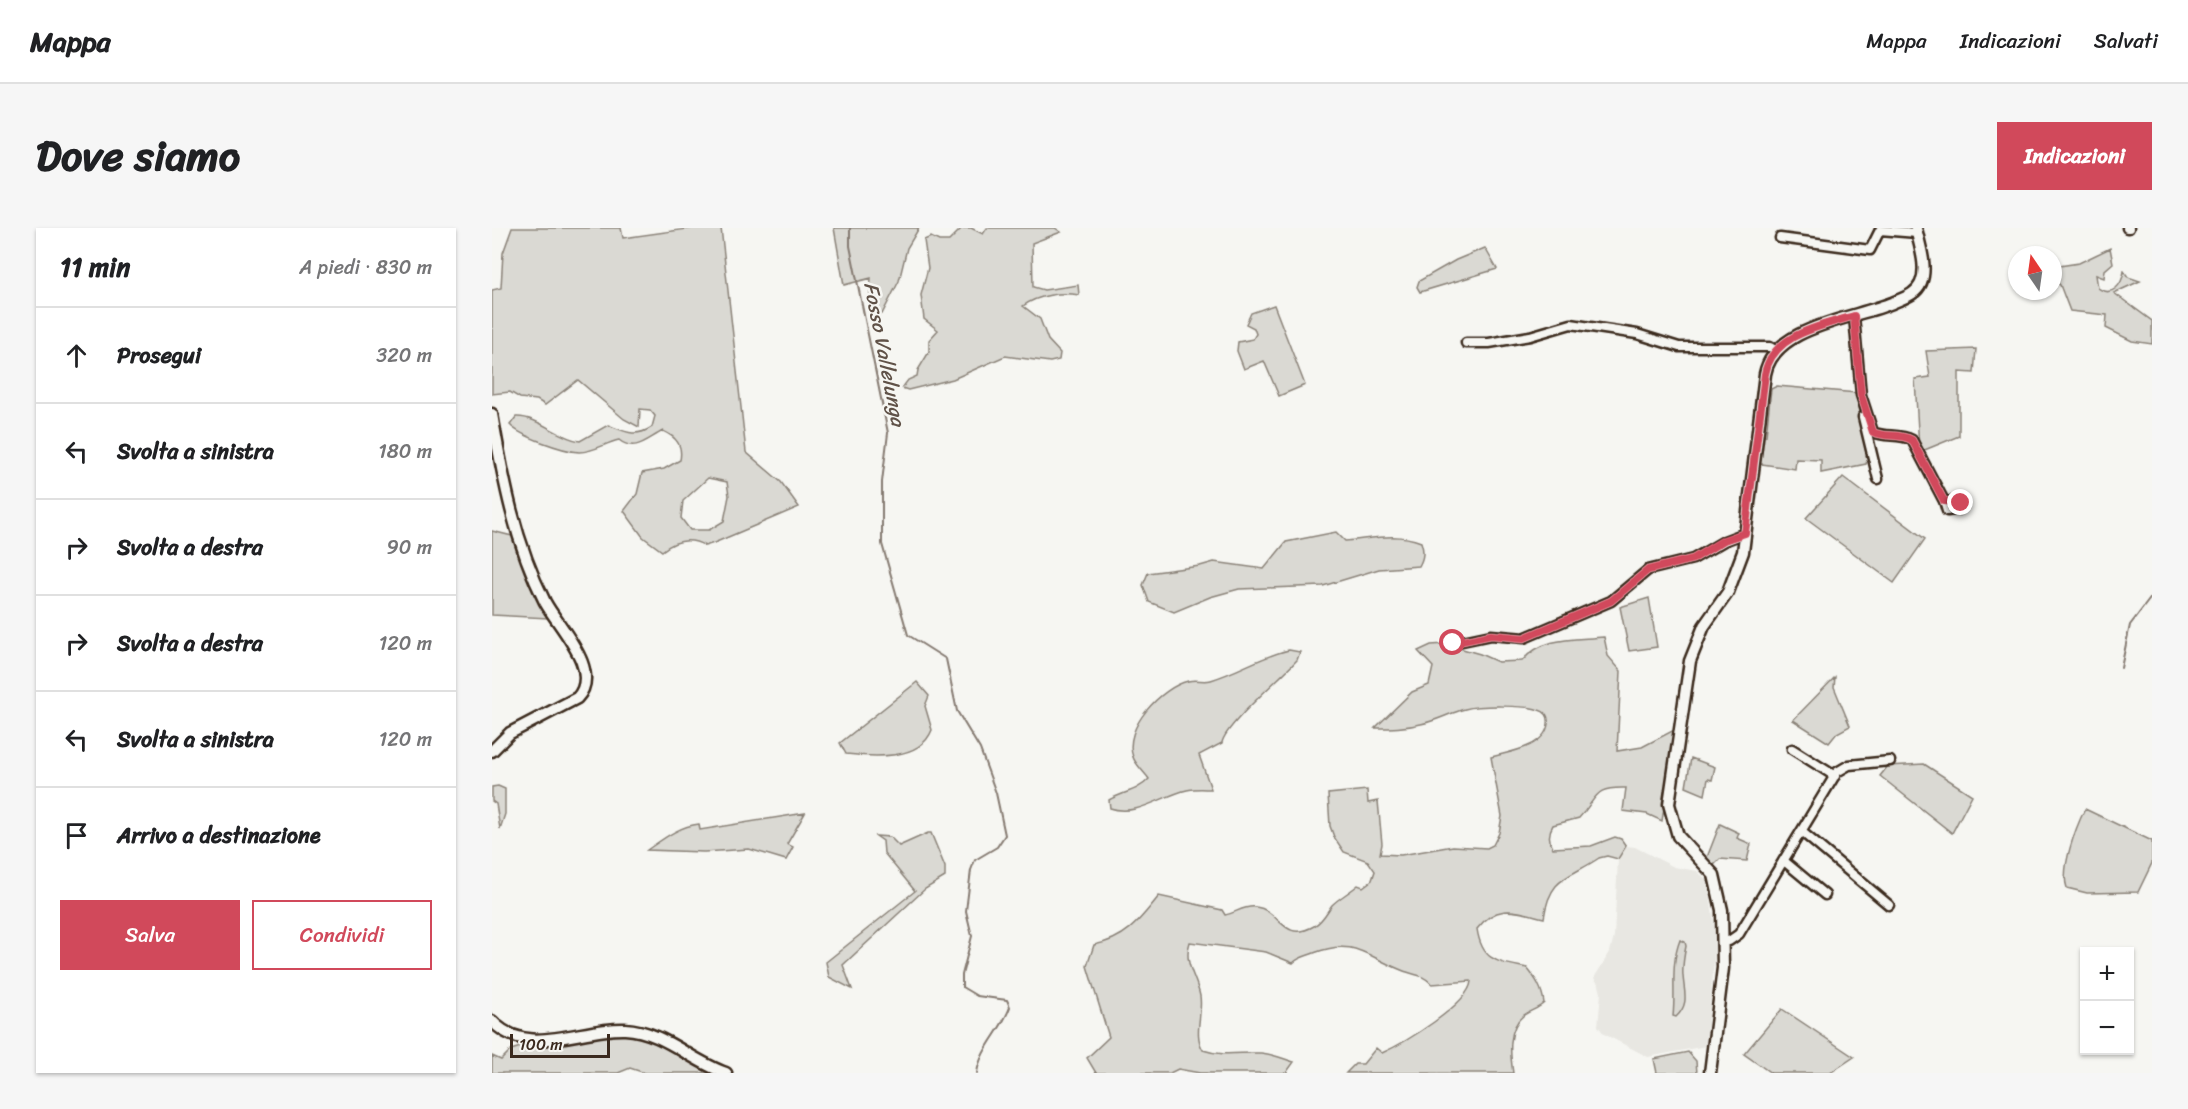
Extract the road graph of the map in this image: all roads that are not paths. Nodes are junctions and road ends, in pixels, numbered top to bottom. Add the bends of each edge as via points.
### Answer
1 (1917, 230) edge
2 (1780, 238) dead end
3 (1854, 316) junction
4 (1466, 343) dead end
5 (1775, 350) junction
6 (1861, 395) junction
7 (492, 414) edge
8 (1878, 479) dead end
9 (1944, 501) dead end
10 (1745, 533) junction
11 (1453, 643) dead end
12 (1792, 749) dead end
13 (492, 751) edge
14 (1890, 761) dead end
15 (1835, 776) junction
16 (1802, 832) junction
17 (1784, 861) junction
18 (1825, 895) dead end
19 (1888, 905) dead end
20 (1724, 941) junction
21 (492, 1021) edge
22 (726, 1073) edge
23 (1710, 1073) edge

1 - 2 street via 1880,230 1870,250
1 - 3 street via 1924,270 1917,289
3 - 5 street via 1806,331
3 - 6 street
4 - 5 street via 1510,340 1571,324 1637,334 1679,347
5 - 10 street via 1766,368
6 - 8 street via 1867,441
6 - 9 street via 1873,432 1912,440
7 - 13 street via 515,526 537,585 587,678 578,698 510,733
10 - 11 street via 1724,540 1693,559 1648,570 1611,601 1524,638 1491,635
10 - 20 street via 1737,572 1699,633 1690,661 1669,804 1678,836 1708,865 1716,879
12 - 15 street
14 - 15 street via 1849,765
15 - 16 street
16 - 17 street
16 - 19 street
17 - 18 street
17 - 20 street via 1739,934
20 - 23 street
21 - 22 street via 512,1035 535,1041 622,1029 640,1031

